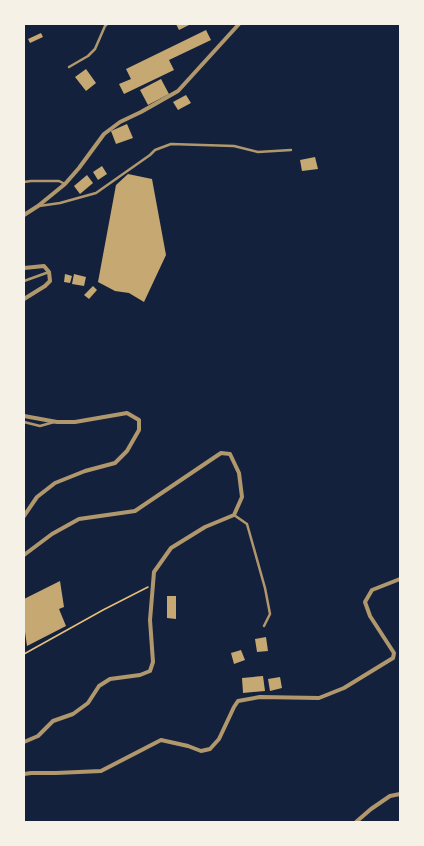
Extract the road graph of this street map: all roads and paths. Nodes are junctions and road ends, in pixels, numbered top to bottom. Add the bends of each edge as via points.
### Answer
1 (107, 24) edge
2 (238, 24) edge
3 (69, 67) dead end
4 (291, 150) dead end
5 (24, 182) edge
6 (65, 184) junction
7 (38, 206) junction
8 (24, 216) edge
9 (24, 268) edge
10 (49, 272) junction
11 (24, 281) edge
12 (24, 299) edge
13 (24, 416) edge
14 (24, 422) edge
15 (57, 422) junction
16 (234, 515) junction
17 (24, 516) edge
18 (24, 555) edge
19 (400, 580) edge
20 (153, 585) junction
21 (264, 626) dead end
22 (24, 654) edge
23 (24, 742) edge
24 (24, 774) edge
25 (400, 794) edge
26 (356, 822) edge

1 - 3 lane via 95,49
2 - 6 street via 178,91 120,122 104,134
4 - 7 lane via 258,152 234,146 171,144 155,150 96,193
5 - 6 lane via 59,181
6 - 7 street
7 - 8 street
9 - 10 street via 44,266
10 - 11 lane
10 - 12 street via 50,281
13 - 15 street
14 - 15 lane via 40,426
15 - 17 street via 75,422 127,413 139,420 139,430 115,463 55,482 37,497
16 - 18 street via 242,496 239,473 230,454 221,453 135,511 79,519 52,534
16 - 20 street via 205,527 172,548 154,572
16 - 21 lane via 247,524 265,588 270,614
19 - 24 street via 372,590 365,602 370,616 394,653 393,658 344,688 319,698 260,696 238,701 219,739 210,748 201,751 161,740 101,771
20 - 22 path
20 - 23 street via 150,620 153,662 150,670 140,675 110,678 99,686 88,703 73,714 53,721 38,736
25 - 26 street via 390,796

